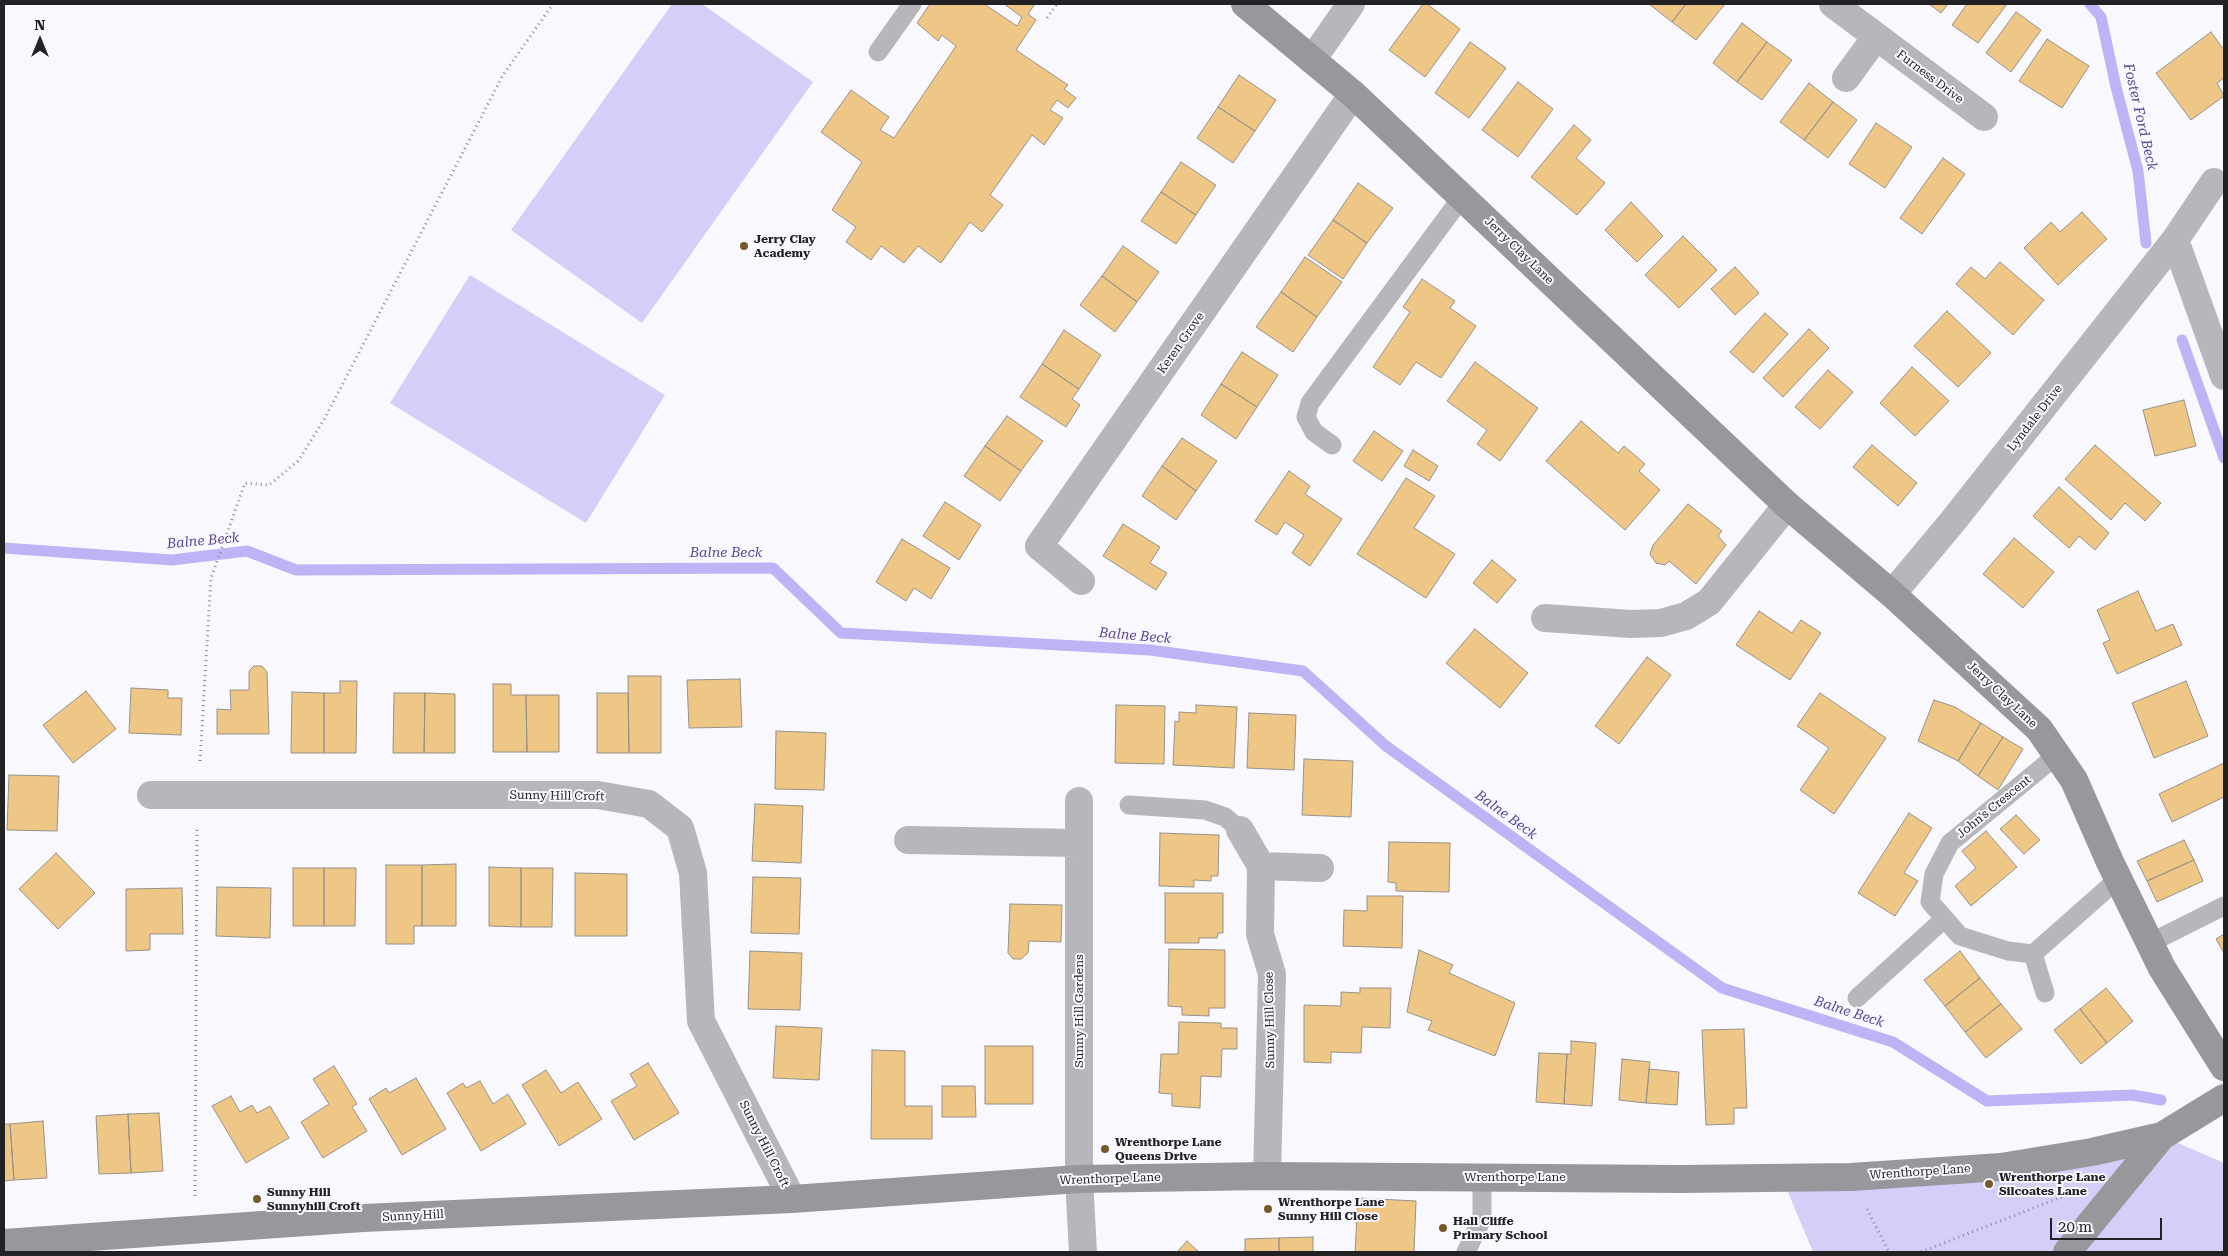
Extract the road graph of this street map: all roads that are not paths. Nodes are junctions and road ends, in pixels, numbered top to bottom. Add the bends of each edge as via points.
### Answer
1 (912, 4) edge
2 (1245, 4) edge
3 (1351, 4) edge
4 (1833, 4) edge
5 (1876, 37) junction
6 (878, 52) dead end
7 (1312, 60) junction
8 (1846, 78) dead end
9 (1353, 94) junction
10 (1984, 117) dead end
11 (2214, 182) dead end
12 (1462, 197) junction
13 (2175, 240) junction
14 (2224, 376) edge
15 (1332, 445) dead end
16 (1787, 505) junction
17 (1081, 581) dead end
18 (1892, 594) junction
19 (1545, 618) dead end
20 (2057, 755) junction
21 (150, 795) dead end
22 (1079, 801) dead end
23 (1129, 805) dead end
24 (1240, 830) joint
25 (908, 840) dead end
26 (1079, 843) junction
27 (1261, 866) junction
28 (1320, 868) dead end
29 (2118, 880) junction
30 (2224, 906) edge
31 (1944, 919) junction
32 (2150, 943) junction
33 (2033, 954) junction
34 (2045, 993) dead end
35 (1857, 998) dead end
36 (2224, 1067) edge
37 (2224, 1098) edge
38 (2162, 1136) junction
39 (1267, 1176) junction
40 (1482, 1177) junction
41 (1079, 1179) junction
42 (792, 1199) junction
43 (4, 1243) edge
44 (1083, 1252) edge
45 (1466, 1252) edge
46 (2068, 1252) edge

1 - 6 lane
2 - 7 street, Jerry Clay Lane
3 - 7 street
4 - 5 street, Furness Drive
5 - 8 street
5 - 10 street, Furness Drive
7 - 9 street, Jerry Clay Lane
9 - 12 street, Jerry Clay Lane
9 - 17 street, Keren Grove via 1039,546
11 - 13 street, Lyndale Drive
12 - 15 lane via 1310,403 1306,416 1314,432
12 - 16 street, Jerry Clay Lane
13 - 14 street
13 - 18 street, Lyndale Drive via 1953,522
16 - 18 street, Jerry Clay Lane
16 - 19 street via 1709,602 1686,616 1661,623 1631,624
18 - 20 street, Jerry Clay Lane via 2039,729
20 - 29 street, Jerry Clay Lane via 2074,780
20 - 31 lane, John's Crescent via 1950,843 1934,874 1930,902
21 - 42 street, Sunny Hill Croft via 598,795 649,804 680,828 693,873 702,1021
22 - 26 street, Sunny Hill Gardens
23 - 24 lane via 1205,810 1225,817
24 - 27 street
25 - 26 street
26 - 41 street, Sunny Hill Gardens
27 - 28 street
27 - 39 street, Sunny Hill Close via 1260,934 1272,974
29 - 32 street, Jerry Clay Lane
29 - 33 lane
30 - 32 lane
31 - 33 lane, John's Crescent via 1960,936 2008,951
31 - 35 lane
32 - 36 street, Jerry Clay Lane via 2162,968
33 - 34 lane
37 - 38 street, Wrenthorpe Lane
38 - 40 street, Wrenthorpe Lane via 2001,1167 1851,1177
38 - 46 street
39 - 40 street, Wrenthorpe Lane
39 - 41 street, Wrenthorpe Lane
40 - 45 lane via 1482,1219
41 - 42 street, Wrenthorpe Lane
41 - 44 street, Sunny Hill Gardens
42 - 43 street, Sunny Hill via 363,1218

